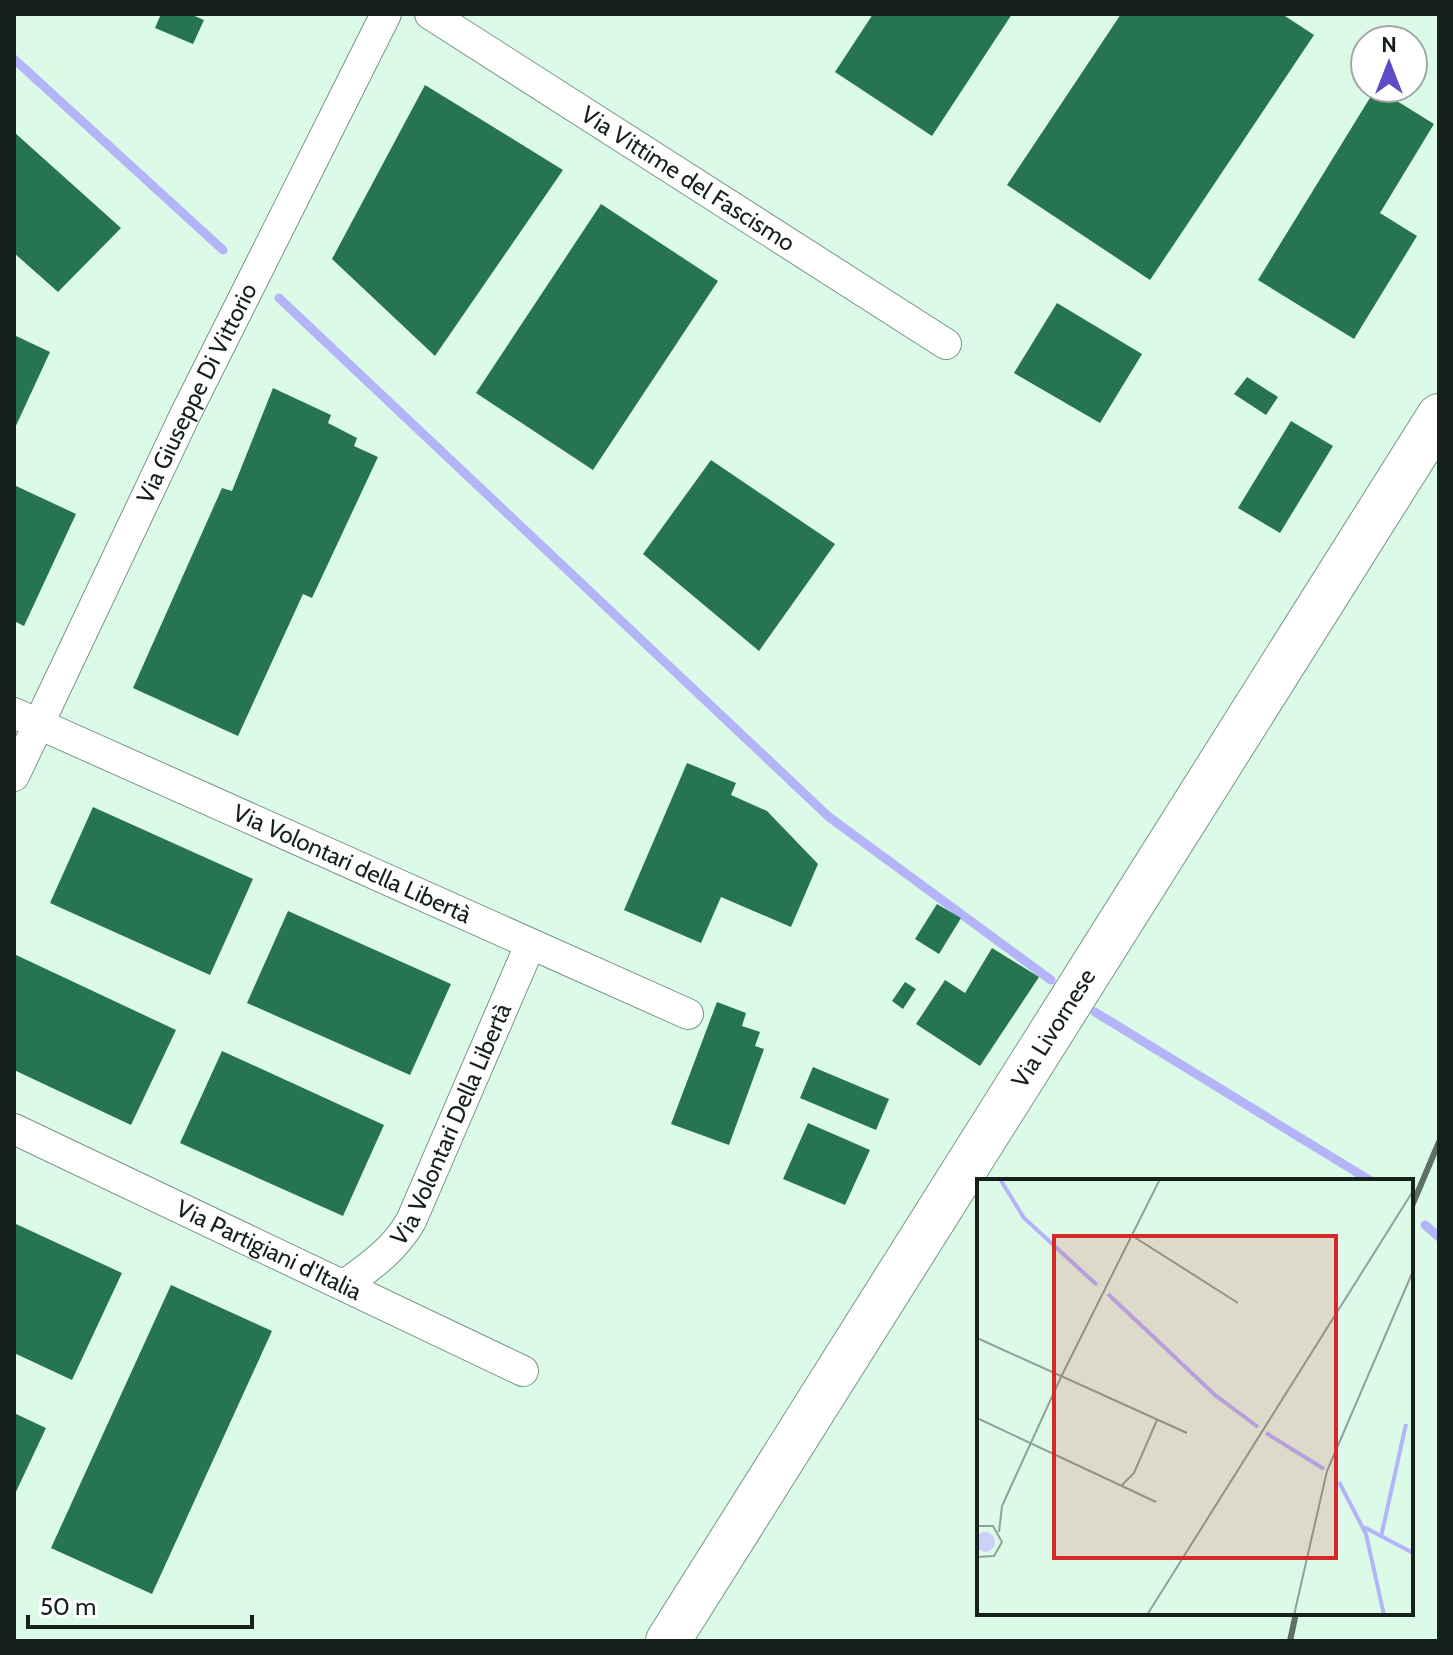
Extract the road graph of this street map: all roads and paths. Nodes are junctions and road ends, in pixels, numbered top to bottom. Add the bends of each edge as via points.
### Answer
1 (386, 14) edge
2 (430, 14) edge
3 (946, 344) dead end
4 (1439, 416) edge
5 (26, 719) edge
6 (14, 776) edge
7 (530, 945) junction
8 (688, 1014) dead end
9 (14, 1129) edge
10 (346, 1284) junction
11 (523, 1371) dead end
12 (668, 1641) edge

1 - 5 street, Via Giuseppe Di Vittorio
2 - 3 street, Via Vittime del Fascismo
4 - 12 main road, Via Livornese
5 - 6 street, Via Giuseppe Di Vittorio
5 - 7 street, Via Volontari della Libertà
7 - 8 street, Via Volontari della Libertà
7 - 10 street, Via Volontari Della Libertà via 411,1221 395,1246
9 - 10 street, Via Partigiani d'Italia
10 - 11 street, Via Partigiani d'Italia

